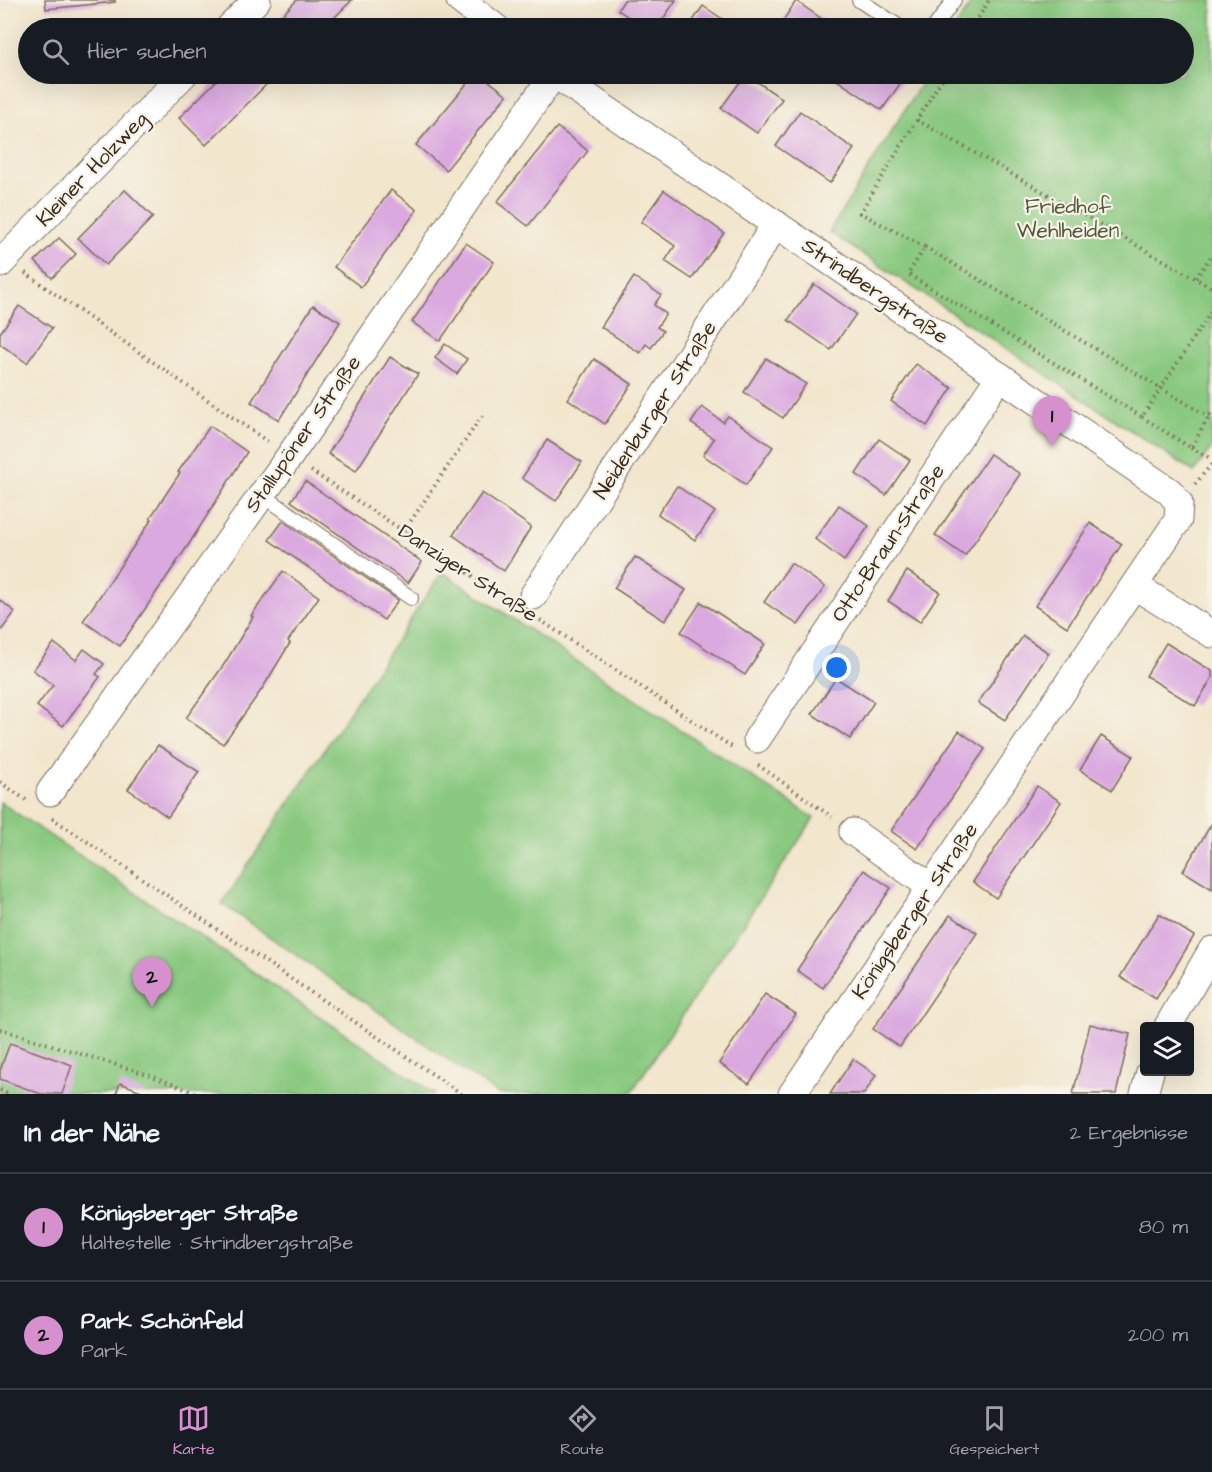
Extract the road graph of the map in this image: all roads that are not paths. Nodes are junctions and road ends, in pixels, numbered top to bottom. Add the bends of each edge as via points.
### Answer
1 (257, 0) edge
2 (460, 0) edge
3 (859, 0) edge
4 (954, 0) edge
5 (239, 18) edge
6 (483, 18) edge
7 (886, 18) edge
8 (941, 18) edge
9 (174, 84) edge
10 (547, 84) edge
11 (569, 84) edge
12 (776, 224) junction
13 (3, 262) edge
14 (1000, 376) junction
15 (261, 494) junction
16 (1178, 520) joint
17 (1135, 586) junction
18 (411, 598) dead end
19 (527, 604) road end
20 (1212, 634) edge
21 (749, 751) road end
22 (43, 804) road end
23 (853, 832) road end
24 (931, 887) junction
25 (1212, 950) edge
26 (1170, 1022) edge
27 (1149, 1076) edge
28 (792, 1094) edge
29 (1144, 1094) edge

1 - 5 street
2 - 6 street
3 - 7 lane
4 - 8 lane
9 - 13 street, Kleiner Holzweg
10 - 15 street, Stallupöner Straße
11 - 12 street, Strindbergstraße
12 - 14 street, Strindbergstraße
12 - 19 street, Neidenburger Straße
14 - 16 street, Strindbergstraße via 1169,491 1179,503
14 - 21 street, Otto-Braun-Straße
15 - 18 lane
15 - 22 street, Stallupöner Straße
16 - 17 street, Königsberger Straße
17 - 20 street
17 - 24 street, Königsberger Straße
23 - 24 street
24 - 28 street, Königsberger Straße
25 - 26 street
27 - 29 street

